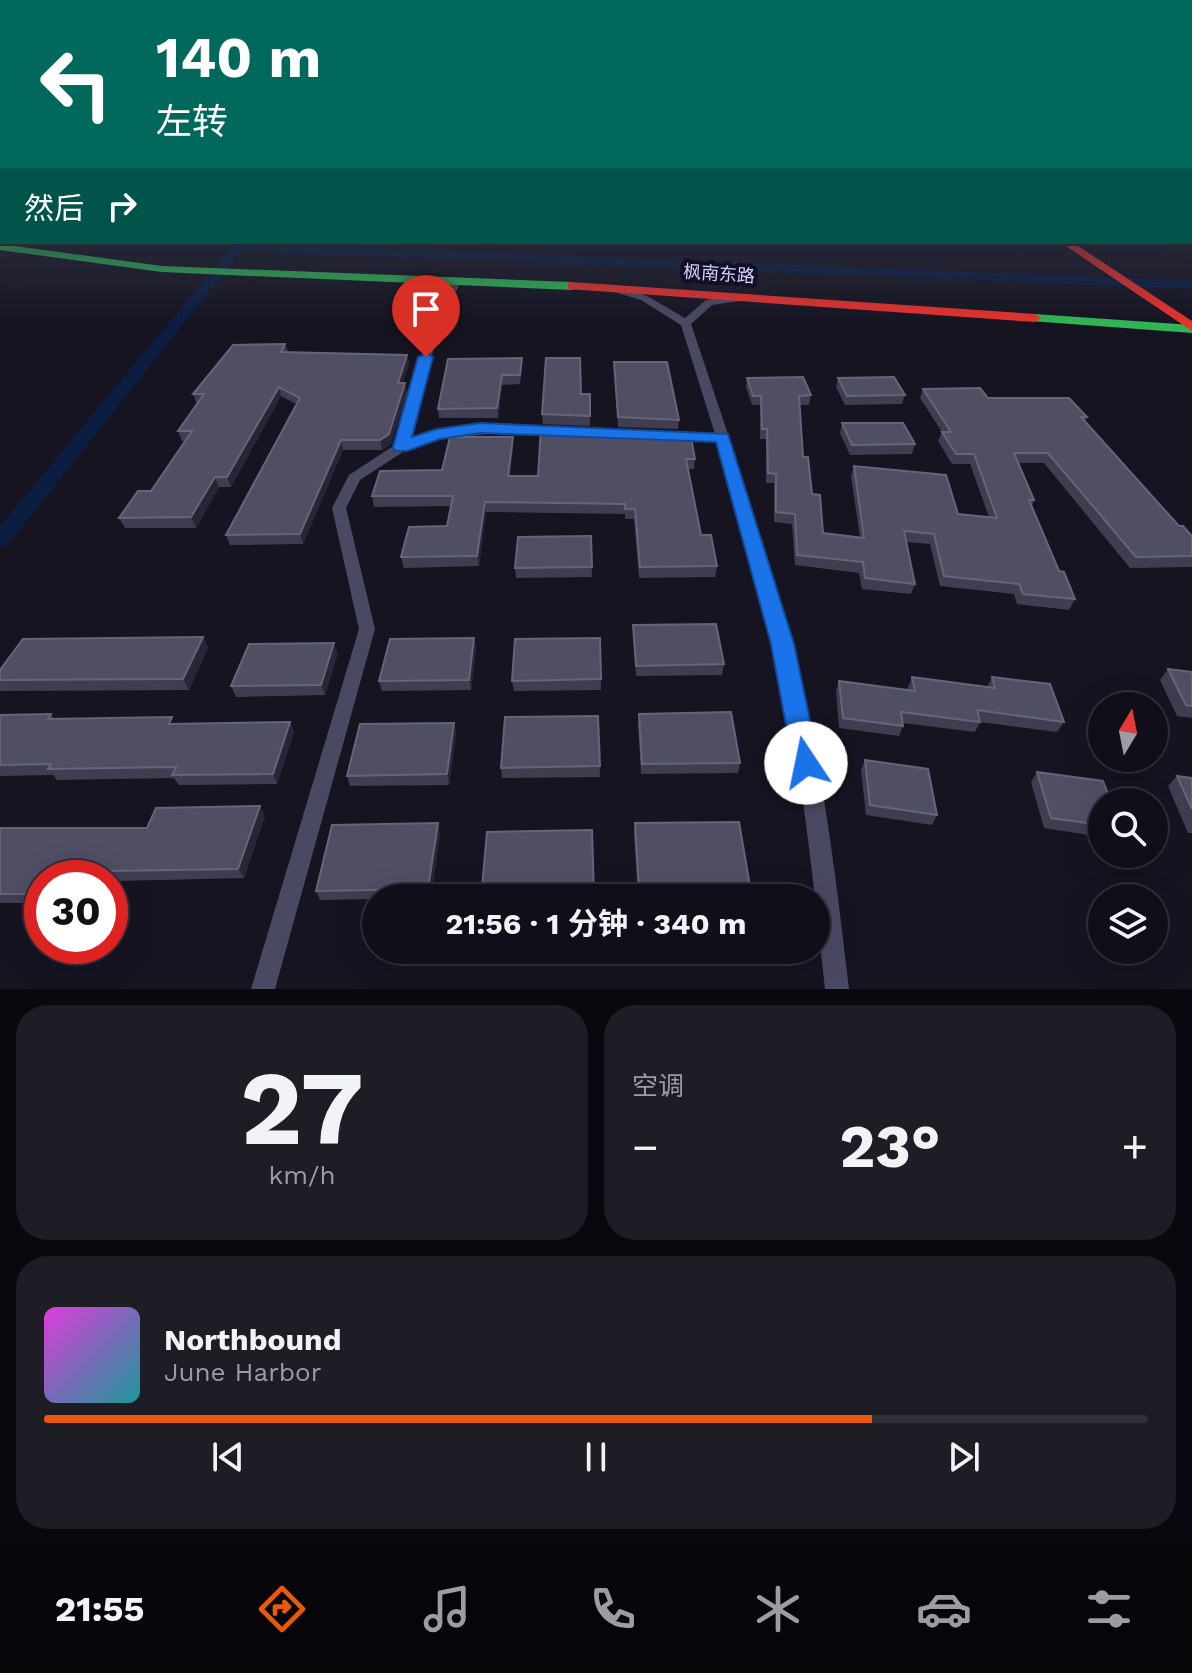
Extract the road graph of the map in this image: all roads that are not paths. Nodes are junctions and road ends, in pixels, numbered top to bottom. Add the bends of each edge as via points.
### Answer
1 (60, 244) edge
2 (1068, 244) edge
3 (1092, 244) edge
4 (0, 247) edge
5 (196, 266) junction
6 (246, 269) junction
7 (455, 282) junction
8 (609, 287) junction
9 (749, 296) junction
10 (1192, 307) edge
11 (1171, 313) junction
12 (1192, 315) edge
13 (686, 323) junction
14 (1192, 328) edge
15 (571, 432) edge
16 (647, 435) edge
17 (723, 438) junction
18 (401, 447) junction
19 (263, 989) edge
20 (837, 989) edge

1 - 5 main road
2 - 11 main road
3 - 10 main road
4 - 5 main road
5 - 6 main road
6 - 7 main road, 枫南东路
6 - 11 main road, 枫南东路 via 667,280
7 - 8 main road, 枫南东路
7 - 18 street via 426,357
8 - 9 main road, 枫南东路
8 - 13 street via 644,298
9 - 13 street via 709,302
9 - 14 main road, 枫南东路
11 - 12 main road, 枫南东路
11 - 14 main road
13 - 17 street
15 - 18 street via 480,428 437,434
16 - 17 street
17 - 20 street via 783,644 818,822
18 - 19 street via 354,478 339,508 367,629

